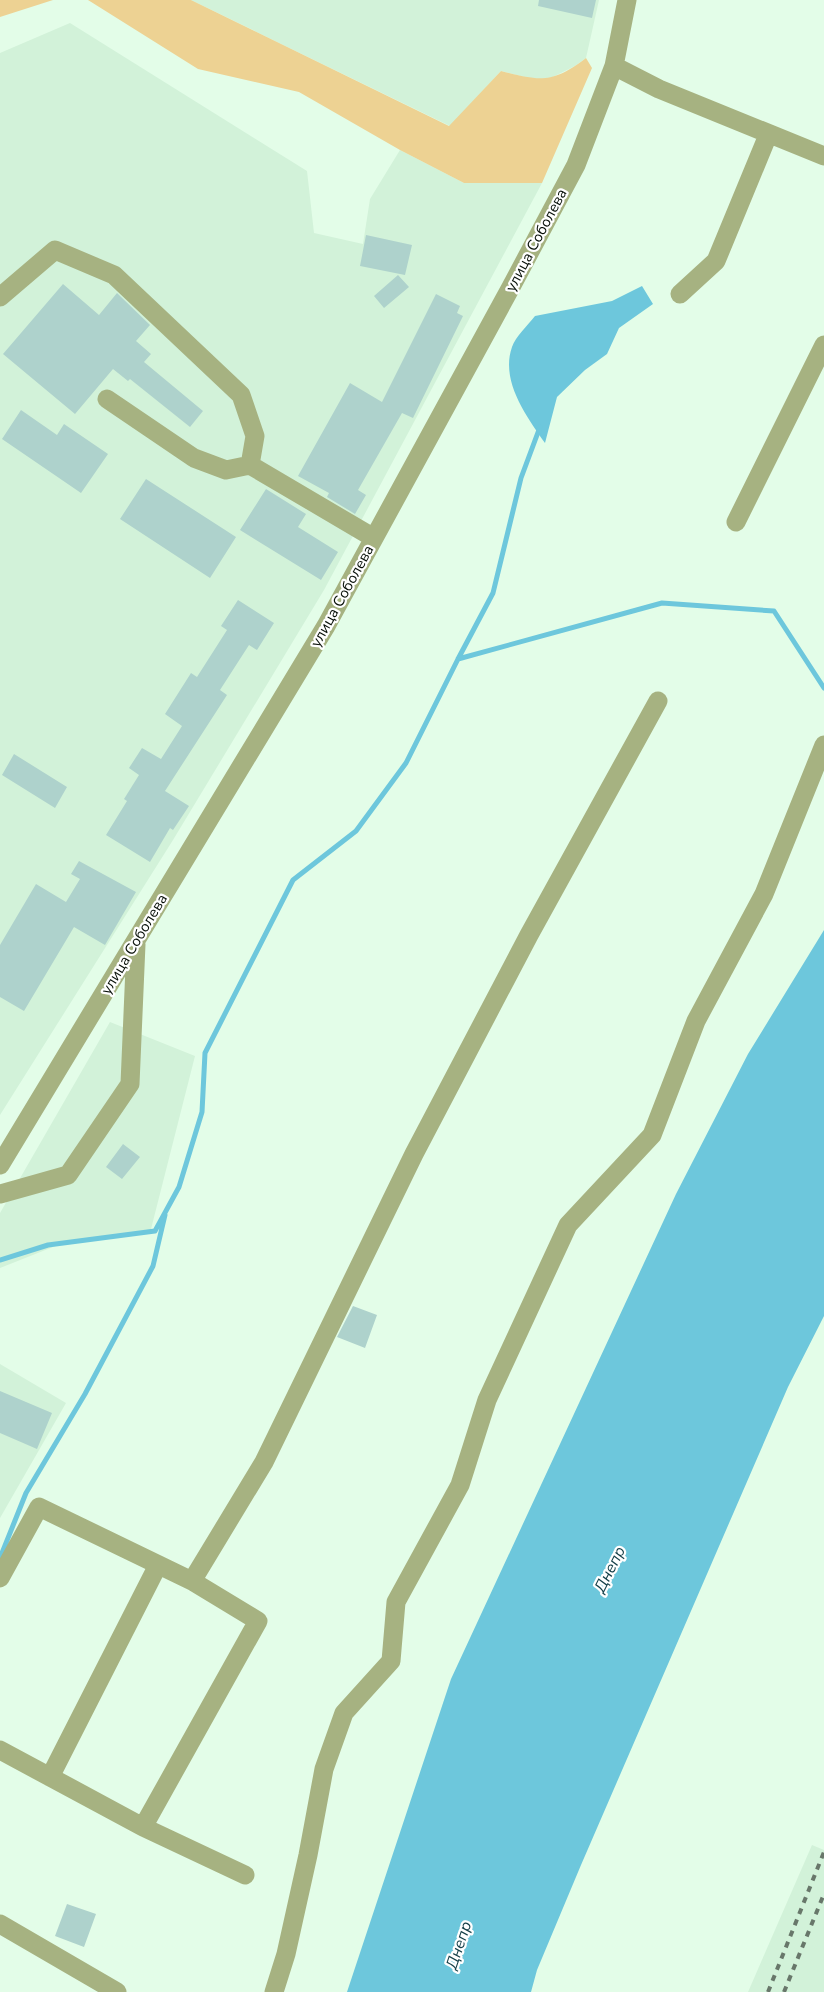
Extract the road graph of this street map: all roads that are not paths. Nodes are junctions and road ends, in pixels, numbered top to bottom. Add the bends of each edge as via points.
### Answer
1 (626, 0) edge
2 (614, 66) junction
3 (768, 135) junction
4 (824, 156) edge
5 (680, 294) dead end
6 (0, 298) edge
7 (824, 345) edge
8 (107, 399) dead end
9 (250, 465) junction
10 (736, 522) dead end
11 (374, 538) junction
12 (658, 701) dead end
13 (824, 745) edge
14 (136, 941) junction
15 (0, 1164) edge
16 (0, 1194) edge
17 (158, 1564) junction
18 (0, 1578) edge
19 (192, 1581) junction
20 (0, 1750) edge
21 (50, 1777) junction
22 (143, 1827) junction
23 (245, 1876) dead end
24 (0, 1924) edge
25 (117, 1992) edge
26 (274, 1992) edge

1 - 2 street, улица Соболева
2 - 3 street via 659,89
2 - 11 street, улица Соболева via 576,164
3 - 4 street
3 - 5 street via 716,261
6 - 9 street via 55,250 114,276 241,394 256,436
7 - 10 street
8 - 9 street via 194,458 226,470
9 - 11 street
11 - 14 street, улица Соболева via 326,626
12 - 19 street via 529,935 414,1154 264,1462
13 - 26 street via 764,894 696,1021 652,1135 568,1225 487,1400 460,1485 396,1602 391,1661 344,1713 324,1769 286,1954
14 - 15 street, улица Соболева
14 - 16 street via 130,1084 68,1175
17 - 18 street via 39,1507
17 - 19 street
17 - 21 street
19 - 22 street via 258,1621
20 - 21 street
21 - 22 street
22 - 23 street
24 - 25 street

